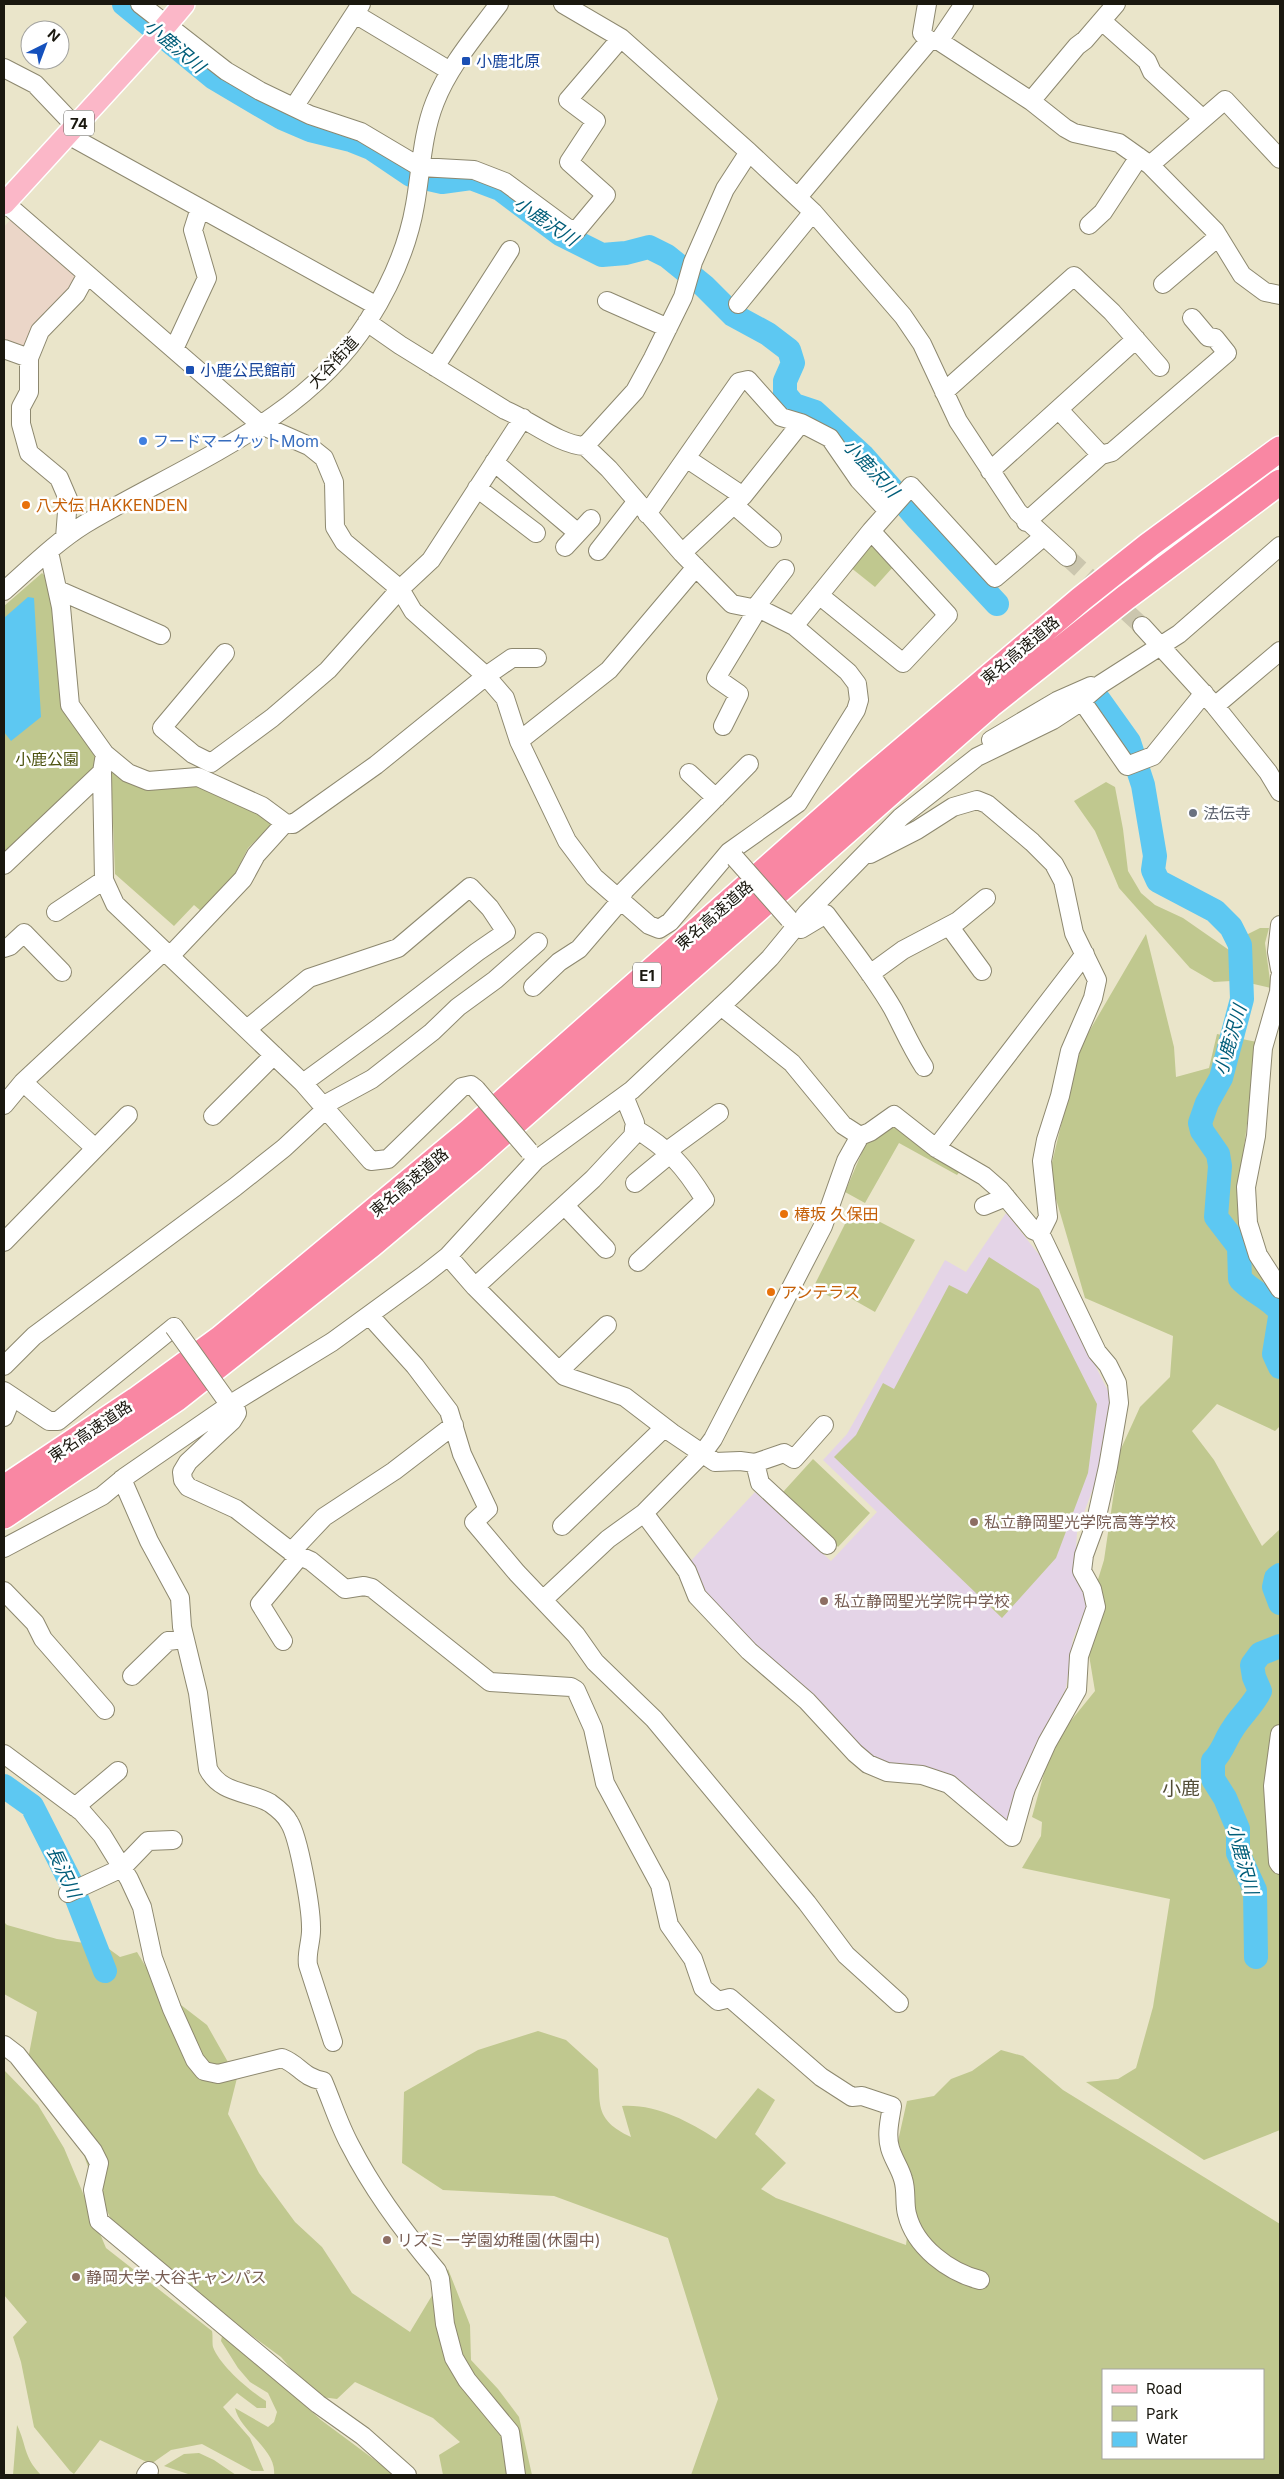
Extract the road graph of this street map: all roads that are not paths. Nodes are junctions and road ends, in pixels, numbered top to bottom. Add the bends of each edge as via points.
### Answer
1 (140, 4) edge
2 (184, 4) edge
3 (499, 4) edge
4 (563, 4) edge
5 (927, 4) edge
6 (964, 4) edge
7 (358, 9) edge
8 (1109, 9) edge
9 (161, 32) junction
10 (620, 38) junction
11 (934, 41) junction
12 (4, 68) edge
13 (450, 71) junction
14 (1031, 101) junction
15 (294, 108) junction
16 (1203, 119) junction
17 (72, 131) junction
18 (749, 152) junction
19 (1280, 159) edge
20 (1145, 161) junction
21 (420, 167) junction
22 (798, 197) junction
23 (4, 203) edge
24 (200, 208) junction
25 (813, 212) junction
26 (1089, 225) dead end
27 (1218, 237) junction
28 (510, 250) dead end
29 (87, 274) junction
30 (1163, 284) dead end
31 (1280, 296) edge
32 (607, 301) dead end
33 (738, 304) dead end
34 (377, 306) junction
35 (1192, 318) dead end
36 (367, 322) junction
37 (668, 328) junction
38 (1136, 339) junction
39 (4, 349) edge
40 (174, 349) junction
41 (29, 358) junction
42 (435, 367) junction
43 (1160, 367) dead end
44 (944, 392) junction
45 (1059, 410) junction
46 (523, 418) junction
47 (801, 423) junction
48 (261, 425) junction
49 (585, 446) junction
50 (1280, 449) edge
51 (1101, 455) junction
52 (686, 458) junction
53 (494, 462) junction
54 (990, 471) junction
55 (1280, 482) edge
56 (477, 488) junction
57 (537, 499) junction
58 (739, 501) junction
59 (642, 508) junction
60 (888, 511) junction
61 (591, 519) dead end
62 (519, 520) junction
63 (1026, 522) junction
64 (871, 531) junction
65 (578, 533) junction
66 (536, 534) dead end
67 (1042, 537) junction
68 (65, 538) junction
69 (772, 538) dead end
70 (1280, 546) edge
71 (565, 547) dead end
72 (49, 552) junction
73 (598, 552) dead end
74 (682, 553) junction
75 (1067, 557) tunnel mouth
76 (696, 567) junction
77 (785, 569) dead end
78 (400, 589) junction
79 (4, 590) edge
80 (58, 590) junction
81 (819, 595) junction
82 (756, 608) junction
83 (794, 626) junction
84 (1142, 626) tunnel mouth
85 (161, 635) dead end
86 (1160, 645) junction
87 (1280, 651) edge
88 (225, 653) dead end
89 (537, 658) dead end
90 (486, 676) junction
91 (1101, 684) junction
92 (1209, 699) junction
93 (1082, 701) junction
94 (723, 726) dead end
95 (519, 741) junction
96 (105, 754) junction
97 (211, 763) junction
98 (749, 764) dead end
99 (102, 772) junction
100 (689, 773) dead end
101 (198, 777) junction
102 (1280, 792) edge
103 (716, 798) junction
104 (925, 798) junction
105 (285, 823) junction
106 (732, 855) junction
107 (860, 858) junction
108 (4, 865) edge
109 (104, 880) junction
110 (986, 898) dead end
111 (621, 900) junction
112 (56, 912) dead end
113 (793, 922) junction
114 (1280, 924) edge
115 (949, 926) junction
116 (538, 942) dead end
117 (4, 948) edge
118 (167, 954) junction
119 (1085, 954) junction
120 (1280, 969) edge
121 (982, 970) dead end
122 (62, 972) dead end
123 (870, 974) junction
124 (1280, 977) edge
125 (533, 986) dead end
126 (721, 1006) junction
127 (247, 1029) junction
128 (274, 1055) junction
129 (924, 1067) dead end
130 (23, 1082) junction
131 (303, 1083) junction
132 (624, 1096) junction
133 (4, 1105) edge
134 (325, 1107) junction
135 (719, 1113) dead end
136 (128, 1114) dead end
137 (213, 1116) dead end
138 (634, 1128) junction
139 (860, 1136) junction
140 (95, 1148) junction
141 (936, 1148) junction
142 (668, 1152) junction
143 (533, 1156) junction
144 (635, 1183) dead end
145 (1006, 1197) junction
146 (565, 1206) junction
147 (984, 1206) dead end
148 (1040, 1233) junction
149 (4, 1242) edge
150 (606, 1248) dead end
151 (448, 1256) junction
152 (638, 1262) dead end
153 (475, 1287) junction
154 (1280, 1289) edge
155 (370, 1316) junction
156 (608, 1325) dead end
157 (4, 1366) edge
158 (559, 1371) junction
159 (8, 1394) edge
160 (229, 1401) junction
161 (4, 1416) edge
162 (454, 1425) junction
163 (824, 1425) dead end
164 (664, 1428) junction
165 (702, 1454) junction
166 (755, 1463) junction
167 (122, 1479) junction
168 (4, 1488) edge
169 (644, 1513) junction
170 (4, 1516) edge
171 (562, 1526) dead end
172 (828, 1544) dead end
173 (4, 1548) edge
174 (296, 1554) junction
175 (4, 1591) edge
176 (544, 1599) junction
177 (184, 1639) junction
178 (283, 1641) dead end
179 (132, 1676) dead end
180 (105, 1710) dead end
181 (1280, 1734) edge
182 (4, 1754) edge
183 (118, 1771) dead end
184 (75, 1807) junction
185 (173, 1840) dead end
186 (1280, 1865) edge
187 (122, 1868) junction
188 (73, 1890) dead end
189 (899, 2003) dead end
190 (333, 2042) dead end
191 (4, 2044) edge
192 (980, 2280) dead end
193 (407, 2475) edge
194 (516, 2475) edge

1 - 9 street
2 - 9 main road, 74
3 - 13 street, 大谷街道
4 - 10 street
5 - 11 street via 922,33
6 - 11 street
7 - 13 street
7 - 15 street
8 - 14 street
8 - 16 street via 1152,72
9 - 15 street
9 - 17 main road, 74
10 - 18 street
10 - 21 street via 568,100 596,121 569,162 606,195 576,231 558,222 505,182 474,170
11 - 14 street
11 - 22 street
12 - 17 street via 35,84
13 - 21 street, 大谷街道 via 434,103
14 - 20 street via 1074,132 1119,143
15 - 21 street via 361,132
16 - 19 street via 1225,100
16 - 20 street
17 - 23 main road, 74
17 - 24 street
18 - 22 street
18 - 37 street via 725,189
20 - 26 street
20 - 27 street
21 - 34 street, 大谷街道 via 415,207 405,244
22 - 25 street
23 - 29 street
24 - 34 street
24 - 40 street via 193,230 207,278
25 - 33 street
25 - 44 street via 903,316 922,344
27 - 30 street
27 - 31 street via 1242,275 1265,292
28 - 42 street
29 - 40 street
29 - 41 street via 76,294 40,331
32 - 37 street
34 - 36 street, 大谷街道
35 - 51 street via 1227,353 1112,452
36 - 42 street
36 - 48 street, 大谷街道 via 332,368
37 - 49 street via 635,391
38 - 43 street
38 - 44 street via 1074,276
38 - 45 street
39 - 41 street
40 - 48 street
41 - 68 street via 30,392 21,408 21,424 29,453 59,478 68,499
42 - 46 street
44 - 54 street
45 - 51 street
45 - 54 street
46 - 49 street via 571,446
46 - 53 street
47 - 52 street via 781,417 748,380 739,382
47 - 58 street
47 - 60 street via 830,438 859,480
48 - 68 street, 大谷街道
48 - 78 street via 309,446 324,458 334,482 335,527 344,542
49 - 59 street via 610,469
50 - 168 highway, 東名高速道路 / E1 via 1080,599 866,781 470,1131 221,1338 136,1400
51 - 63 street
52 - 58 street
52 - 59 street
53 - 56 street
53 - 57 street
54 - 63 street
55 - 170 highway, 東名高速道路 / E1 via 1125,598 990,705 371,1245 176,1399
56 - 62 street
56 - 78 street via 431,560
57 - 62 street
57 - 65 street
58 - 69 street
58 - 74 street
59 - 73 street
59 - 74 street
60 - 64 street
60 - 67 street via 911,486 995,578
61 - 65 street
62 - 66 street
63 - 67 street
64 - 81 street
64 - 81 street via 948,615 903,663
65 - 71 street
67 - 75 street
68 - 72 street, 大谷街道
70 - 86 street via 1179,634
72 - 79 street, 大谷街道
72 - 80 street
74 - 76 street
76 - 82 street via 732,604
76 - 95 street via 609,670
77 - 82 street
78 - 90 street via 412,611
78 - 97 street via 328,670 272,718
80 - 85 street
80 - 96 street via 70,705
81 - 83 street
82 - 83 street
82 - 94 street via 716,678 740,694
83 - 106 street via 848,672 857,684 859,700 856,710 798,803
84 - 86 street
86 - 91 street
86 - 92 street
87 - 92 street
88 - 97 street via 162,728 193,754
89 - 90 street via 512,658
90 - 95 street via 505,698
90 - 105 street via 376,765 293,824
91 - 93 street
91 - 104 street via 1088,687 1016,723 952,771
92 - 93 street via 1153,756 1127,766
92 - 102 street via 1268,772
93 - 104 street via 1054,720 977,757
95 - 111 street via 567,841 594,877
96 - 99 street
96 - 101 street via 128,773 148,781
97 - 101 street
98 - 103 street
99 - 108 street
99 - 109 street
100 - 103 street
101 - 105 street via 262,806
103 - 111 street via 624,892
104 - 107 street
105 - 118 street via 256,855 243,879
106 - 111 street via 670,922 659,929 649,925
106 - 113 street, bridge
107 - 113 street
107 - 119 street via 885,848 953,807 976,800 987,804 1054,864 1063,881 1074,933
109 - 112 street
109 - 118 street via 115,904
110 - 115 street
111 - 125 street via 579,949
113 - 123 street via 802,930 826,914
113 - 126 street via 770,958
114 - 120 street via 1277,952
115 - 121 street
115 - 123 street via 903,950
116 - 134 street via 372,1079
117 - 122 street via 24,933
118 - 127 street
118 - 130 street
119 - 141 street
119 - 148 street via 1097,980 1094,998 1070,1051 1046,1140 1042,1161 1048,1217
123 - 129 street
124 - 154 street via 1279,992 1262,1048 1256,1136 1246,1188 1248,1223 1258,1255
126 - 132 street
126 - 139 street via 792,1063 843,1125
127 - 128 street
127 - 131 street via 309,978 398,948 470,887 506,932
128 - 131 street
128 - 137 street
130 - 133 street
130 - 140 street
131 - 134 street
132 - 138 street
132 - 143 street
134 - 143 street, bridge via 371,1161 388,1159 462,1087 471,1086
134 - 157 street via 284,1148 34,1336
135 - 142 street
136 - 140 street
138 - 142 street
138 - 146 street via 633,1136 623,1148
139 - 141 street via 894,1115
139 - 165 street via 846,1161 823,1226
140 - 149 street
141 - 145 street via 984,1176
142 - 144 street
142 - 152 street via 690,1176 705,1200
143 - 151 street
145 - 147 street
145 - 148 street via 1033,1230
146 - 150 street
146 - 153 street
148 - 169 street via 1097,1352 1117,1383 1119,1403 1095,1525 1084,1554 1082,1570 1092,1589 1096,1607 1079,1656 1078,1690 1046,1743 1024,1794 1012,1837 949,1784 922,1775 887,1772 868,1764 807,1701 749,1651 697,1596 686,1571
151 - 153 street
151 - 155 street
153 - 158 street
155 - 160 street via 289,1371
155 - 162 street via 415,1366 449,1411
156 - 158 street
158 - 164 street via 564,1376 625,1397
159 - 160 street, bridge via 49,1421 58,1421 174,1326
159 - 161 street
160 - 167 street
160 - 174 street via 237,1413 188,1462 182,1472 183,1480 188,1487 236,1510
162 - 174 street via 394,1471 324,1518
162 - 176 street via 462,1454 488,1509 474,1522
163 - 166 street via 794,1459 784,1452
164 - 165 street
164 - 171 street
165 - 166 street via 715,1462
165 - 169 street
166 - 172 street via 760,1483
167 - 173 street via 102,1496
167 - 177 street via 180,1598
169 - 176 street via 608,1539
174 - 178 street via 260,1604
174 - 192 street via 345,1589 372,1588 490,1682 571,1687 576,1690 593,1728 605,1783 660,1885 669,1925 693,1959 703,1988 718,2001 730,1998 821,2077 852,2097 862,2096 892,2106 888,2135 890,2148 904,2179 907,2215 919,2239 941,2262 964,2276
175 - 180 street via 35,1623 42,1639
176 - 189 street via 595,1662 654,1720 807,1903 846,1955
177 - 179 street via 168,1641
177 - 190 street via 198,1693 208,1769 213,1778 225,1788 268,1802 290,1822 310,1919 306,1956
181 - 186 street via 1273,1786
182 - 184 street
183 - 184 street
184 - 187 street via 102,1835
185 - 187 street via 148,1841
187 - 188 street
187 - 194 street via 142,1907 148,1942 172,2009 195,2060 204,2071 218,2074 282,2058 309,2078 324,2081 349,2144 370,2180 437,2271 444,2324 454,2358 467,2380 510,2432
191 - 193 street via 17,2055 94,2151 99,2163 92,2190 98,2221

